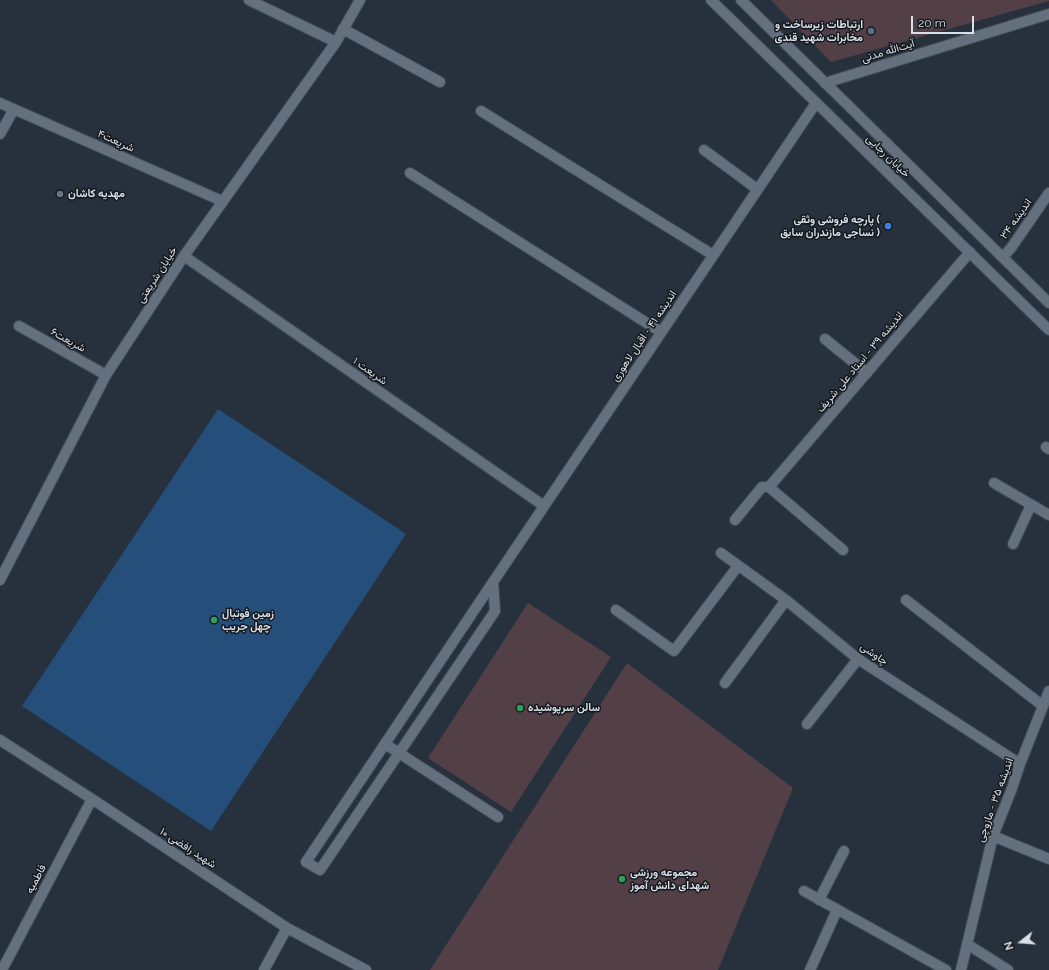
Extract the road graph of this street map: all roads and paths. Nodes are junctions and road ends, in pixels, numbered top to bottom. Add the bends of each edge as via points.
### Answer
1 (249, 0) edge
2 (360, 0) edge
3 (711, 0) edge
4 (741, 0) edge
5 (1049, 14) edge
6 (343, 29) junction
7 (336, 42) junction
8 (440, 82) dead end
9 (825, 83) junction
10 (0, 103) edge
11 (816, 103) junction
12 (14, 109) junction
13 (481, 111) dead end
14 (0, 134) edge
15 (704, 150) dead end
16 (410, 173) dead end
17 (758, 190) junction
18 (1049, 193) edge
19 (222, 201) junction
20 (970, 252) junction
21 (713, 255) junction
22 (184, 256) junction
23 (1003, 257) junction
24 (1049, 303) edge
25 (19, 326) dead end
26 (1049, 330) edge
27 (661, 332) junction
28 (825, 339) dead end
29 (867, 373) junction
30 (106, 375) junction
31 (994, 483) dead end
32 (769, 487) junction
33 (1031, 505) junction
34 (544, 506) junction
35 (1049, 515) edge
36 (735, 520) dead end
37 (1013, 544) dead end
38 (842, 550) dead end
39 (721, 553) dead end
40 (3, 566) edge
41 (738, 566) junction
42 (0, 580) edge
43 (493, 582) junction
44 (786, 600) junction
45 (906, 600) dead end
46 (616, 610) dead end
47 (858, 659) junction
48 (725, 682) dead end
49 (1049, 691) edge
50 (1043, 706) junction
51 (807, 724) dead end
52 (0, 740) edge
53 (385, 744) junction
54 (399, 753) junction
55 (1020, 764) junction
56 (92, 799) junction
57 (498, 818) dead end
58 (993, 836) junction
59 (844, 851) dead end
60 (1049, 859) edge
61 (804, 891) dead end
62 (819, 900) junction
63 (837, 910) junction
64 (288, 928) junction
65 (967, 944) junction
66 (2, 970) edge
67 (264, 970) edge
68 (366, 970) edge
69 (810, 970) edge
70 (946, 970) edge
71 (961, 970) edge
72 (1008, 970) edge

1 - 7 street
2 - 6 street, خیابان شریعتی
3 - 11 street, خیابان رجایی
4 - 9 street, خیابان رجایی
5 - 9 street, آیت‌الله مدنی
6 - 7 street, خیابان شریعتی
6 - 8 street
7 - 19 street, خیابان شریعتی
9 - 23 street, خیابان رجایی
10 - 12 street, شریعت۴
11 - 17 street, اندیشه ۴۱ - اقبال لاهوری
11 - 20 street, خیابان رجایی
12 - 14 street
12 - 19 street, شریعت۴
13 - 21 street
15 - 17 street
16 - 27 street
17 - 21 street, اندیشه ۴۱ - اقبال لاهوری
18 - 23 street, اندیشه ۳۴
19 - 22 street, خیابان شریعتی
20 - 26 street, خیابان رجایی
20 - 29 street, اندیشه ۳۹ - استاد علی شریف
21 - 27 street, اندیشه ۴۱ - اقبال لاهوری
22 - 30 street, خیابان شریعتی
22 - 34 street, شریعت ۱
23 - 24 street, خیابان رجایی
25 - 30 street, شریعت۶
27 - 34 street, اندیشه ۴۱ - اقبال لاهوری
28 - 29 street
29 - 32 street, اندیشه ۳۹ - استاد علی شریف
30 - 40 street, خیابان شریعتی
31 - 33 street
32 - 36 street, اندیشه ۳۹ - استاد علی شریف via 762,487
32 - 38 street
33 - 35 street
33 - 37 street
34 - 43 street, اندیشه ۴۱ - اقبال لاهوری
39 - 41 street, چاوشی
40 - 42 street, خیابان شریعتی
41 - 44 street, چاوشی
41 - 46 street via 674,651
43 - 53 street, اندیشه ۴۱ - اقبال لاهوری
43 - 54 street via 495,611
44 - 47 street, چاوشی
44 - 48 street
45 - 50 street
47 - 51 street
47 - 55 street, چاوشی
49 - 50 street, اندیشه ۳۵ - مازوچی
50 - 55 street, اندیشه ۳۵ - مازوچی
52 - 56 street, شهید رافضی ۱۰
53 - 54 street
53 - 54 street, اندیشه ۴۱ - اقبال لاهوری via 306,862 320,870
54 - 57 street
55 - 58 street, اندیشه ۳۵ - مازوچی
56 - 64 street, شهید رافضی ۱۰
56 - 66 street, فاطمیه
58 - 60 street
58 - 65 street, اندیشه ۳۵ - مازوچی
59 - 62 street
61 - 62 street
62 - 63 street
63 - 69 street
63 - 70 street
64 - 67 street
64 - 68 street, شهید رافضی ۱۰
65 - 71 street, اندیشه ۳۵ - مازوچی
65 - 72 street

